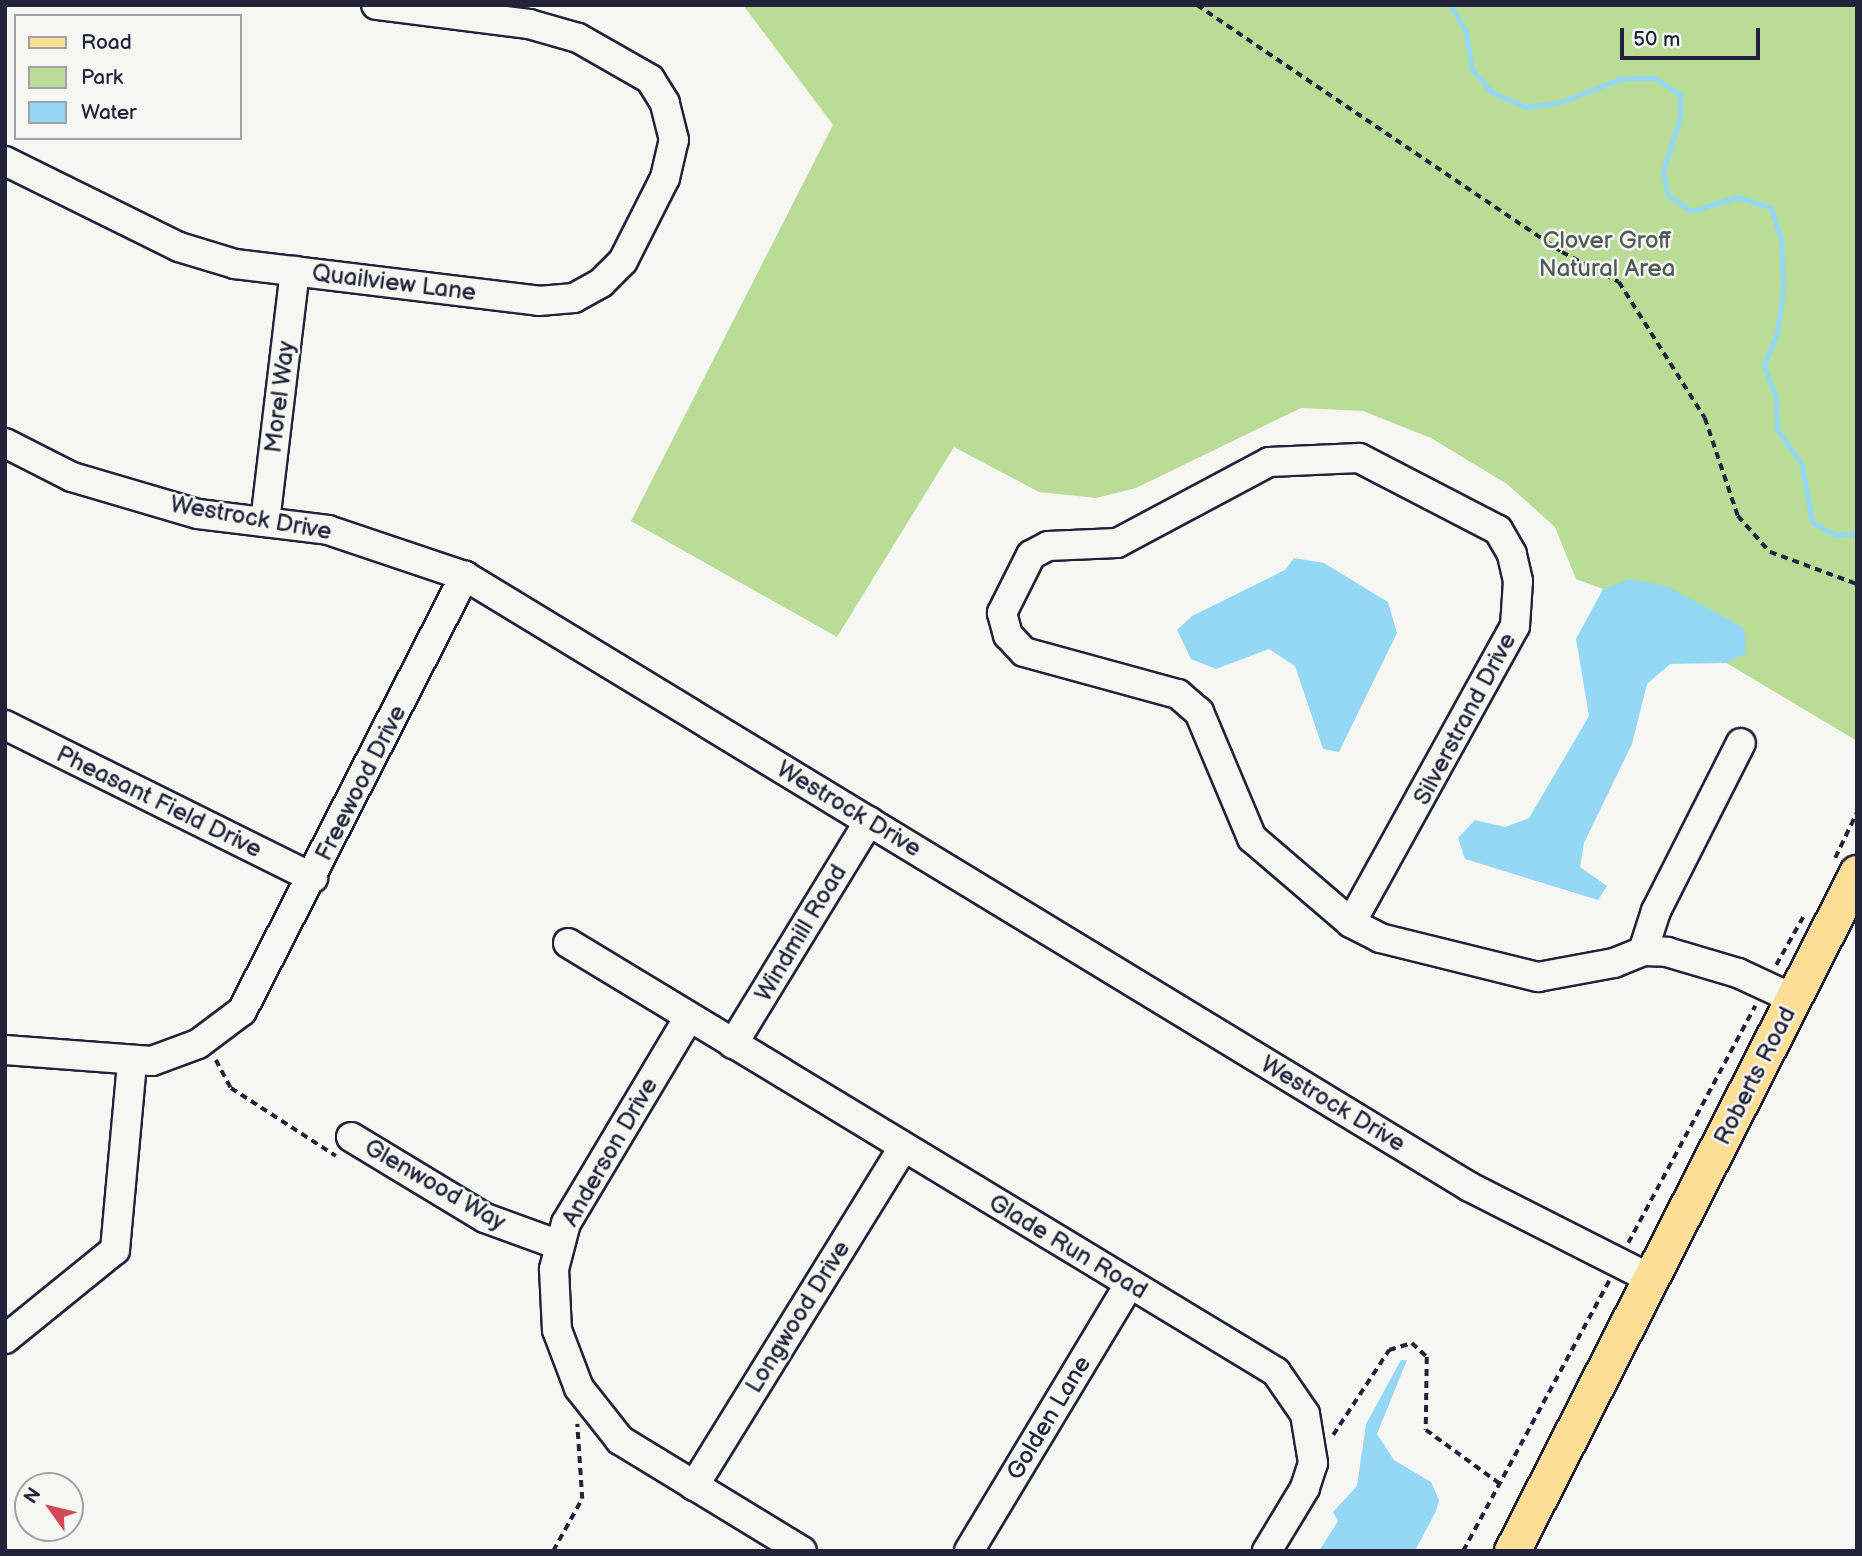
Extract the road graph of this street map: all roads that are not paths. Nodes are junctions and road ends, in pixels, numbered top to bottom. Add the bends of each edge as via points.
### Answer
1 (376, 5) edge
2 (5, 161) edge
3 (295, 271) junction
4 (5, 443) edge
5 (265, 522) junction
6 (465, 576) junction
7 (5, 725) edge
8 (1741, 743) dead end
9 (869, 821) junction
10 (1844, 869) edge
11 (313, 878) junction
12 (1351, 923) junction
13 (568, 943) dead end
14 (1643, 951) junction
15 (1780, 991) junction
16 (689, 1017) junction
17 (733, 1044) junction
18 (5, 1050) edge
19 (132, 1062) junction
20 (903, 1147) junction
21 (347, 1148) road end
22 (559, 1245) junction
23 (1651, 1279) junction
24 (1129, 1285) junction
25 (5, 1339) edge
26 (694, 1486) junction
27 (802, 1551) edge
28 (969, 1551) edge
29 (1267, 1551) edge
30 (1491, 1551) edge
31 (1512, 1551) edge

1 - 3 street, Quailview Lane via 529,24 578,38 650,79 665,103 674,141 665,178 623,261 601,283 574,298 539,301
2 - 3 street, Quailview Lane via 179,247 235,264
3 - 5 street, Morel Way
4 - 5 street, Westrock Drive via 72,477 198,514
5 - 6 street, Westrock Drive via 328,530
6 - 9 street, Westrock Drive
6 - 11 street, Freewood Drive
7 - 11 street, Pheasant Field Drive
8 - 14 street via 1656,911
9 - 17 street, Windmill Road
9 - 23 street, Westrock Drive via 1470,1188
10 - 15 main road, Roberts Road
11 - 19 street, Freewood Drive via 242,1011 176,1056
12 - 12 street, Silverstrand Drive via 1252,838 1199,712 1178,694 1024,652 1008,635 1002,613 1031,555 1048,546 1117,543 1269,462 1359,458 1498,530 1513,554 1518,581 1515,626
12 - 14 street via 1380,938 1538,977 1614,963
13 - 16 street, Glade Run Road
14 - 15 street via 1667,952
15 - 23 main road, Roberts Road
16 - 17 street, Glade Run Road
16 - 22 street, Anderson Drive via 577,1200
17 - 20 street, Glade Run Road
18 - 19 street, Freewood Drive
19 - 25 street via 115,1250
20 - 24 street, Glade Run Road
20 - 26 street, Longwood Drive
21 - 22 street, Glenwood Way via 485,1217
22 - 26 street, Anderson Drive via 557,1330 579,1388 621,1440
23 - 30 main road, Roberts Road
23 - 31 main road, Roberts Road
24 - 28 street, Golden Lane
24 - 29 street, Glade Run Road via 1276,1373 1294,1391 1312,1438 1313,1463 1305,1488
26 - 27 street, Anderson Drive

